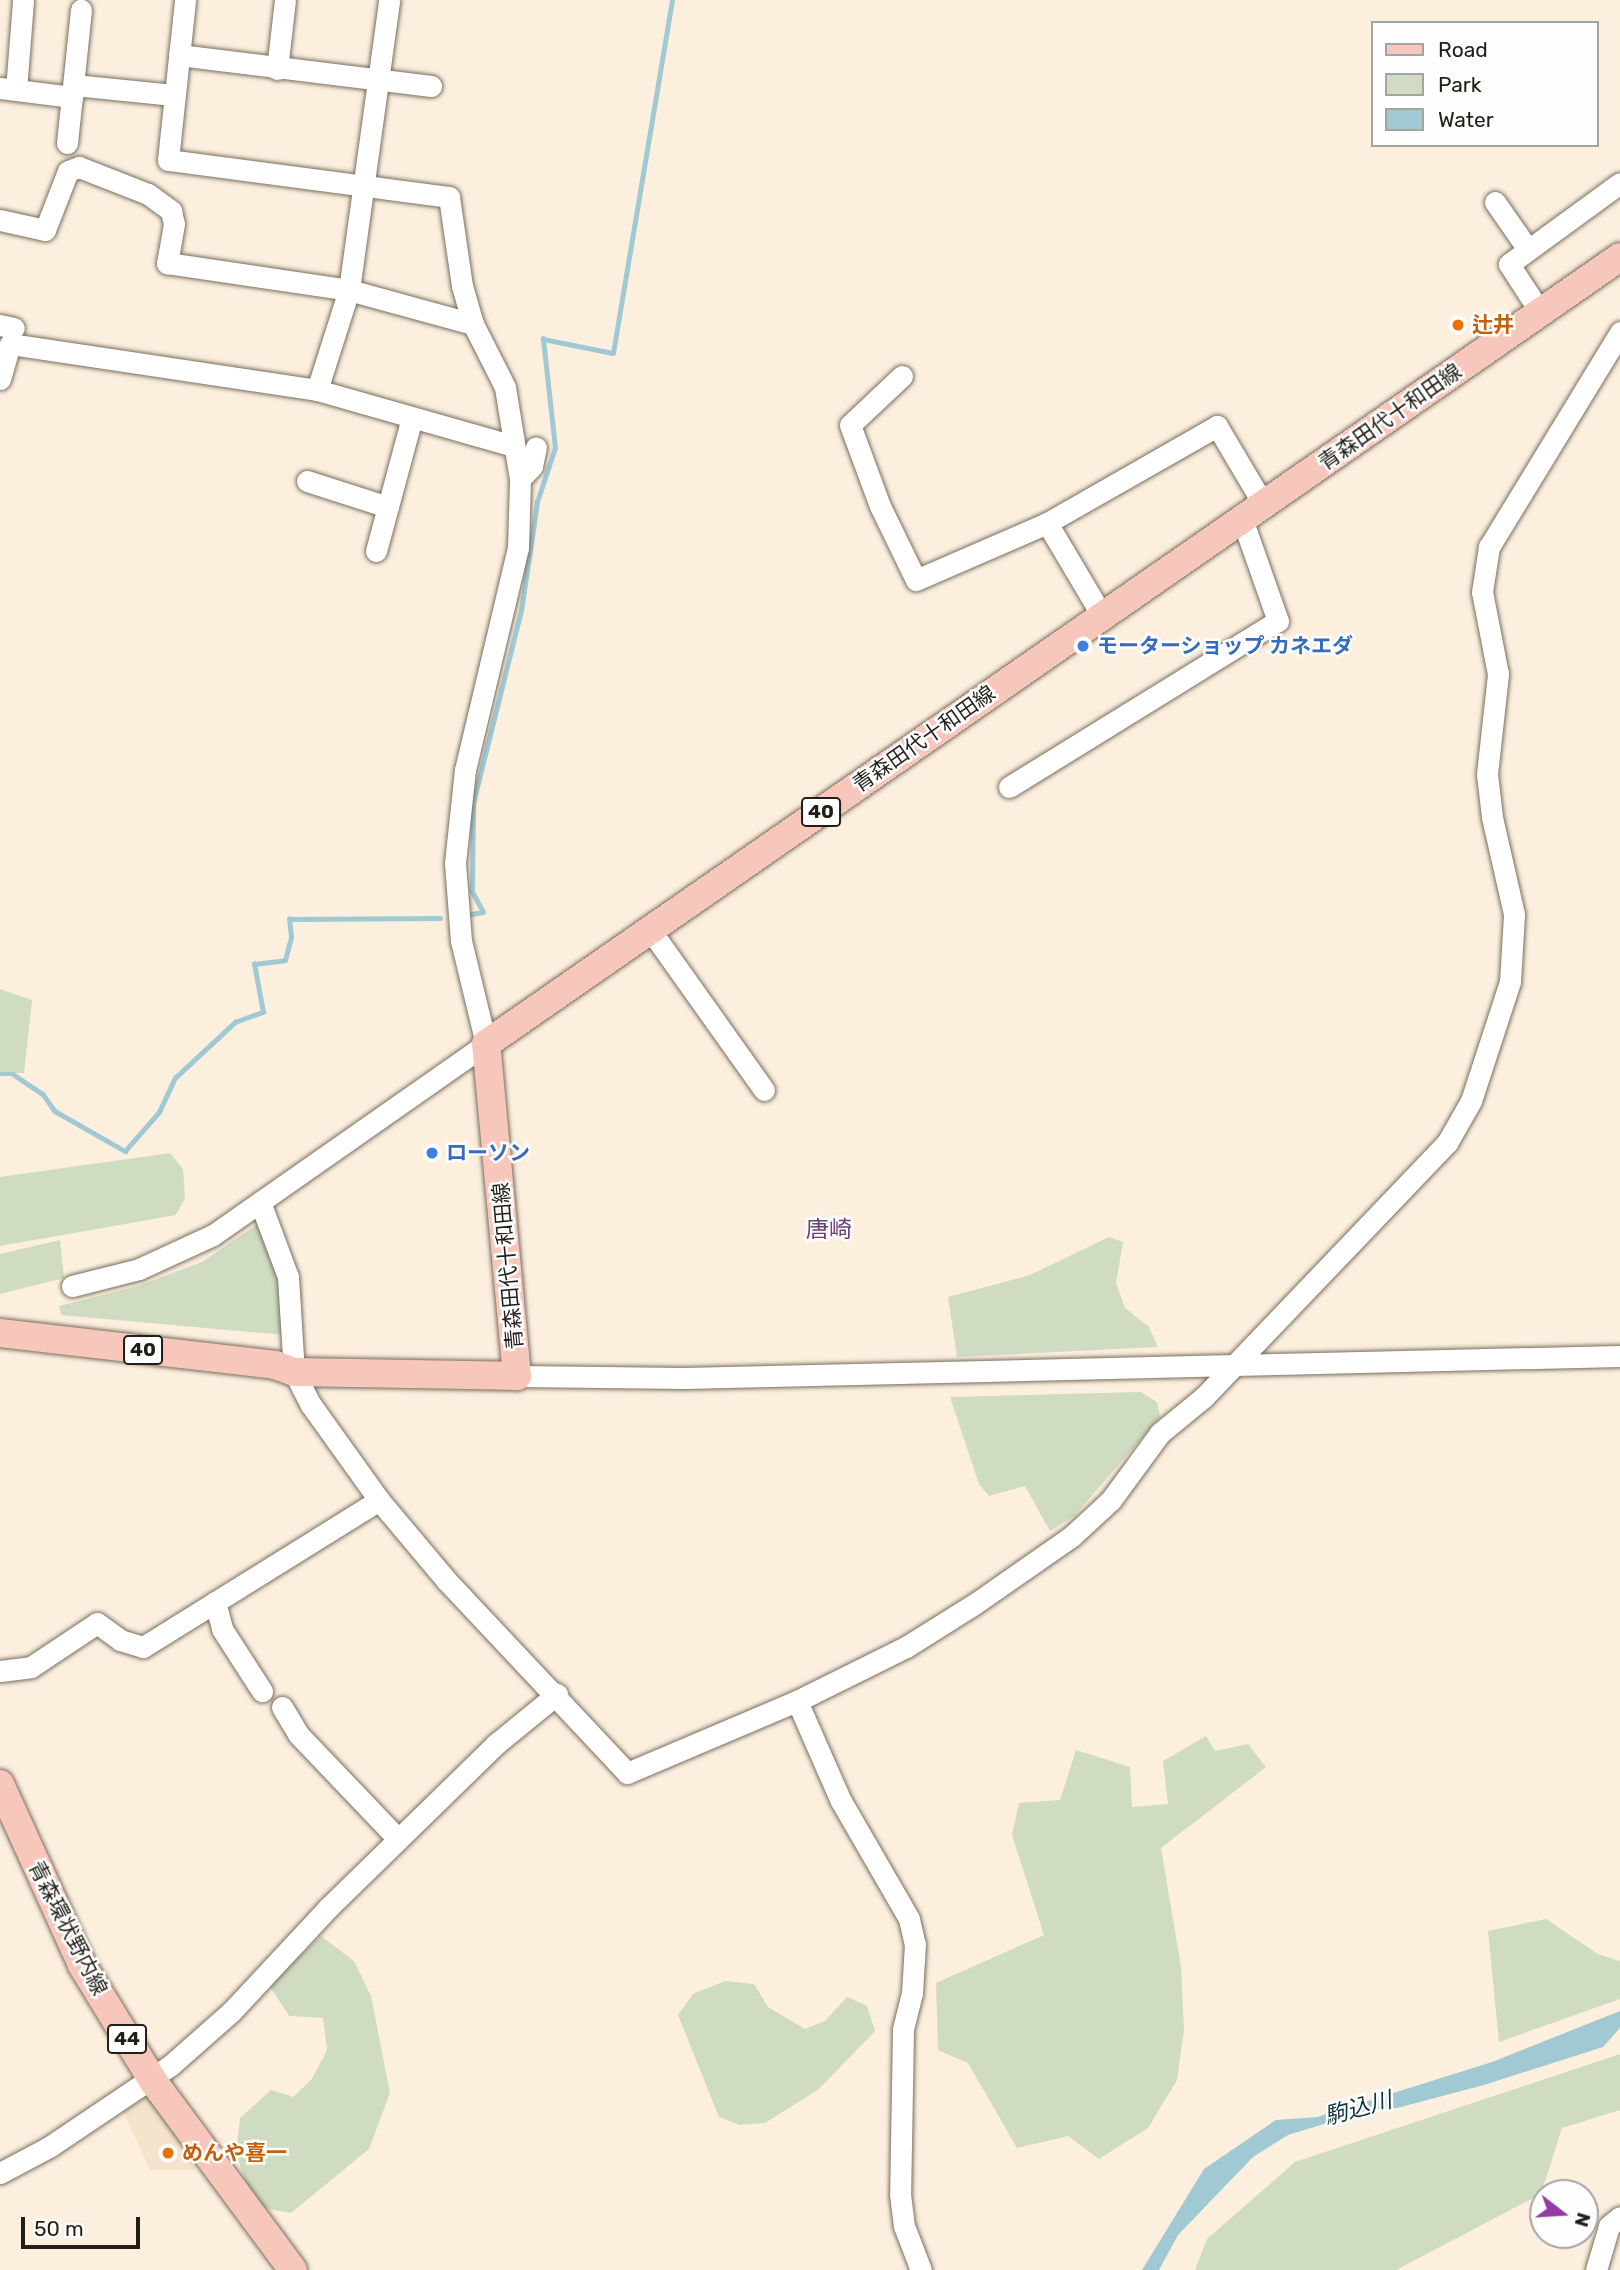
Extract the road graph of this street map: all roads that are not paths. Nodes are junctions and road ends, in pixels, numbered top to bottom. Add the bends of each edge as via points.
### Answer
1 (185, 0) edge
2 (285, 0) edge
3 (389, 0) edge
4 (23, 1) edge
5 (81, 10) dead end
6 (179, 55) junction
7 (277, 69) junction
8 (379, 83) junction
9 (431, 86) dead end
10 (8, 89) edge
11 (73, 91) junction
12 (174, 95) junction
13 (67, 143) dead end
14 (1620, 183) edge
15 (364, 186) junction
16 (1495, 202) dead end
17 (0, 220) edge
18 (1527, 248) junction
19 (1620, 257) edge
20 (349, 289) junction
21 (1540, 312) junction
22 (473, 324) junction
23 (1620, 332) edge
24 (902, 376) dead end
25 (0, 379) edge
26 (317, 390) junction
27 (412, 418) junction
28 (522, 449) junction
29 (307, 481) dead end
30 (388, 507) junction
31 (1253, 512) junction
32 (1047, 523) junction
33 (376, 551) dead end
34 (1101, 614) junction
35 (1009, 787) dead end
36 (651, 931) junction
37 (486, 1044) junction
38 (764, 1090) dead end
39 (260, 1202) junction
40 (72, 1286) dead end
41 (0, 1333) edge
42 (0, 1349) edge
43 (1620, 1356) edge
44 (1229, 1366) junction
45 (290, 1372) junction
46 (517, 1376) junction
47 (379, 1500) junction
48 (215, 1602) junction
49 (0, 1671) edge
50 (262, 1691) dead end
51 (557, 1694) junction
52 (797, 1701) junction
53 (282, 1707) dead end
54 (0, 1784) edge
55 (398, 1839) junction
56 (153, 2081) junction
57 (0, 2173) edge
58 (1620, 2217) edge
59 (293, 2270) edge
60 (921, 2270) edge
61 (1596, 2270) edge

1 - 6 street
2 - 7 street
3 - 8 street
4 - 10 street
5 - 11 street
6 - 7 street
6 - 12 street
7 - 8 street
8 - 9 street
8 - 15 street
10 - 11 street
11 - 12 street
11 - 13 street
12 - 15 street via 168,160
14 - 18 street
15 - 20 street
15 - 22 street via 449,197 461,286
16 - 18 street
17 - 20 street via 45,230 68,171 79,167 148,194 171,211 174,224 167,263
18 - 21 street via 1513,259 1510,270
19 - 21 main road, 青森田代十和田線 / 40
20 - 22 street
20 - 26 street
21 - 31 main road, 青森田代十和田線 / 40
22 - 28 street via 505,387
23 - 44 street via 1489,547 1482,592 1498,674 1487,774 1514,914 1510,982 1471,1101 1447,1143
24 - 32 street via 850,425 880,506 916,580
25 - 26 street via 10,344
26 - 27 street
27 - 28 street
27 - 30 street
28 - 37 street via 513,572 468,758 456,837 461,941
29 - 30 street
30 - 33 street
31 - 32 street via 1217,426
31 - 34 main road, 青森田代十和田線 / 40
31 - 35 street via 1278,621
32 - 34 street
34 - 36 main road, 青森田代十和田線 / 40
36 - 37 main road, 青森田代十和田線 / 40
36 - 38 street
37 - 39 street
37 - 46 main road, 青森田代十和田線
39 - 40 street via 214,1235 175,1254 139,1269
39 - 45 street via 288,1277
41 - 45 main road, 青森田代十和田線 / 40 via 275,1366
42 - 45 main road, 青森田代十和田線 / 40 via 274,1376
43 - 44 street
44 - 46 street via 684,1378
44 - 52 street via 1204,1397 1160,1433 1111,1500 1072,1536 906,1647
45 - 46 main road, 青森田代十和田線 / 40
45 - 47 street
47 - 48 street
47 - 51 street via 447,1581
48 - 49 street via 143,1647 120,1640 97,1623 31,1667
48 - 50 street via 222,1629
51 - 52 street via 627,1773
51 - 55 street via 496,1744
52 - 60 street via 841,1801 909,1919 915,1944 912,1993 903,2030 900,2194 904,2227
53 - 55 street via 298,1734
54 - 56 main road, 青森環状野内線 / 44 via 82,1965
55 - 56 street via 232,2011
56 - 57 street
56 - 59 main road, 青森環状野内線 / 44
58 - 61 street via 1609,2226

